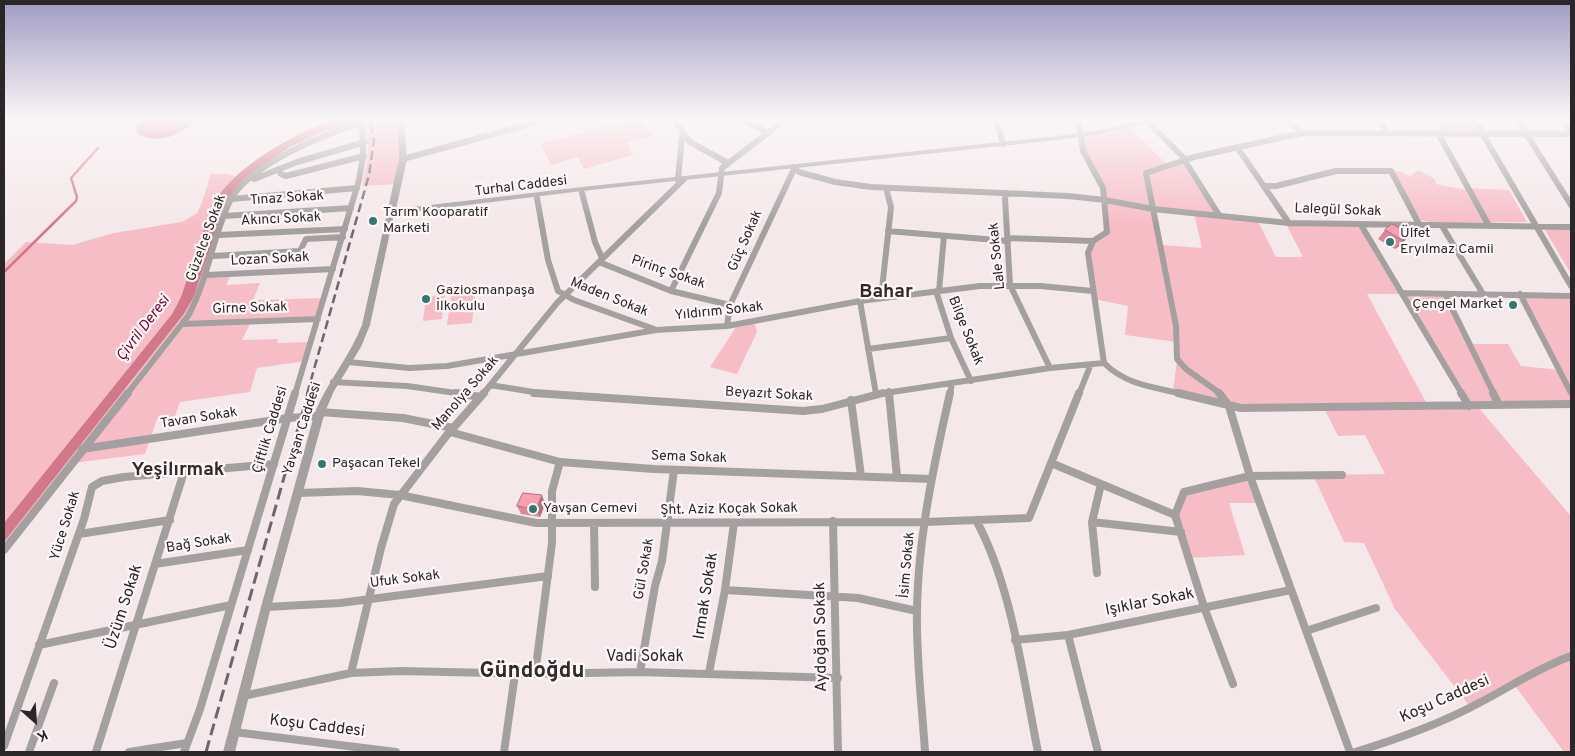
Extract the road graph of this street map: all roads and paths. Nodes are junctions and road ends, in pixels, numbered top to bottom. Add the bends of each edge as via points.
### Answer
1 (286, 154) edge
2 (325, 154) edge
3 (403, 154) edge
4 (420, 154) edge
5 (682, 154) edge
6 (711, 154) edge
7 (740, 154) edge
8 (913, 154) edge
9 (1085, 154) edge
10 (1179, 154) edge
11 (1208, 154) edge
12 (1242, 154) edge
13 (1449, 154) edge
14 (1494, 154) edge
15 (1539, 154) edge
16 (364, 156) joint
17 (403, 159) junction
18 (1185, 160) junction
19 (728, 163) junction
20 (793, 168) junction
21 (278, 169) junction
22 (721, 175) junction
23 (681, 180) junction
24 (656, 182) junction
25 (244, 184) junction
26 (1265, 186) junction
27 (357, 188) junction
28 (886, 188) junction
29 (582, 193) junction
30 (1007, 193) junction
31 (537, 198) junction
32 (231, 199) junction
33 (1105, 200) junction
34 (1571, 205) edge
35 (351, 208) junction
36 (1153, 209) junction
37 (390, 214) junction
38 (1219, 215) junction
39 (224, 216) junction
40 (1289, 223) junction
41 (1361, 225) junction
42 (1420, 226) junction
43 (1442, 226) junction
44 (1488, 226) junction
45 (1537, 227) junction
46 (1571, 227) edge
47 (345, 229) junction
48 (888, 231) junction
49 (219, 236) junction
50 (944, 236) junction
51 (343, 237) junction
52 (1007, 240) junction
53 (1093, 241) junction
54 (213, 256) junction
55 (601, 260) junction
56 (333, 269) junction
57 (207, 275) junction
58 (1010, 285) junction
59 (1571, 286) edge
60 (1093, 290) junction
61 (671, 291) junction
62 (937, 291) junction
63 (1402, 293) junction
64 (1445, 294) junction
65 (1483, 294) junction
66 (1520, 294) junction
67 (564, 295) junction
68 (1571, 296) edge
69 (881, 298) junction
70 (860, 301) junction
71 (730, 305) junction
72 (318, 319) junction
73 (183, 324) junction
74 (727, 326) junction
75 (656, 330) junction
76 (951, 338) junction
77 (868, 349) junction
78 (518, 353) junction
79 (348, 362) junction
80 (1104, 363) junction
81 (1092, 364) junction
82 (1050, 368) junction
83 (971, 380) junction
84 (333, 382) junction
85 (952, 384) junction
86 (490, 385) junction
87 (889, 391) junction
88 (1571, 393) edge
89 (876, 394) junction
90 (480, 397) junction
91 (852, 400) junction
92 (1571, 404) edge
93 (1499, 405) junction
94 (1229, 406) junction
95 (1469, 406) junction
96 (320, 414) junction
97 (288, 418) junction
98 (451, 430) junction
99 (82, 449) junction
100 (560, 462) junction
101 (1052, 463) junction
102 (274, 464) junction
103 (674, 470) junction
104 (184, 472) junction
105 (1342, 475) dead end
106 (861, 476) junction
107 (1250, 476) junction
108 (897, 477) junction
109 (931, 479) junction
110 (1101, 484) junction
111 (297, 493) junction
112 (400, 495) junction
113 (1175, 515) junction
114 (170, 520) junction
115 (976, 520) junction
116 (832, 521) junction
117 (926, 522) junction
118 (1092, 522) junction
119 (550, 523) junction
120 (594, 523) junction
121 (666, 523) junction
122 (734, 523) junction
123 (1180, 532) junction
124 (79, 534) junction
125 (4, 550) edge
126 (248, 550) junction
127 (155, 564) junction
128 (1097, 573) dead end
129 (548, 576) junction
130 (595, 586) dead end
131 (725, 590) junction
132 (1291, 590) junction
133 (836, 596) junction
134 (368, 598) junction
135 (231, 605) junction
136 (266, 607) junction
137 (1204, 607) junction
138 (1376, 608) dead end
139 (917, 611) junction
140 (134, 625) junction
141 (1306, 631) junction
142 (1068, 634) junction
143 (1015, 640) junction
144 (38, 645) junction
145 (1571, 656) edge
146 (640, 672) junction
147 (351, 674) junction
148 (515, 674) junction
149 (535, 674) junction
150 (709, 674) junction
151 (838, 678) junction
152 (54, 683) dead end
153 (1233, 684) dead end
154 (243, 696) junction
155 (234, 732) junction
156 (4, 746) edge
157 (186, 747) edge
158 (30, 752) edge
159 (96, 752) edge
160 (129, 752) edge
161 (229, 752) edge
162 (396, 752) edge
163 (504, 752) edge
164 (838, 752) edge
165 (925, 752) edge
166 (1038, 752) edge
167 (1098, 752) edge
168 (1350, 752) edge
169 (1355, 752) edge

1 - 25 street, Güzelce Sokak
2 - 21 street
3 - 17 street, Yavşan Caddesi
4 - 17 street
5 - 23 street
6 - 19 street
7 - 19 street
8 - 20 street, Turhal Caddesi
9 - 33 street via 1102,184
10 - 18 street
11 - 18 street
12 - 26 street
13 - 44 street
14 - 45 street
15 - 34 street
16 - 21 street via 286,176
16 - 27 street, Çiftlik Caddesi
17 - 37 street, Yavşan Caddesi
18 - 36 street via 1153,168 1146,173
18 - 38 street
19 - 22 street via 722,168
20 - 22 street, Turhal Caddesi
20 - 28 street, Lalegül Sokak via 835,182
20 - 71 street, Güç Sokak
21 - 25 street
22 - 23 street, Turhal Caddesi
22 - 61 street via 719,193
23 - 24 street, Turhal Caddesi
23 - 55 street, Manolya Sokak
24 - 29 street, Turhal Caddesi
24 - 37 street, Turhal Caddesi
25 - 32 street, Güzelce Sokak
26 - 40 street
26 - 42 street via 1336,171 1391,171
27 - 32 street
27 - 35 street, Çiftlik Caddesi
28 - 30 street, Lalegül Sokak
28 - 48 street via 891,202
29 - 31 street, Turhal Caddesi
29 - 55 street
30 - 33 street, Lalegül Sokak
30 - 52 street, Lale Sokak
31 - 37 street, Turhal Caddesi
31 - 67 street, Maden Sokak via 550,271 558,291
32 - 39 street, Güzelce Sokak
33 - 36 street, Lalegül Sokak
33 - 53 street via 1107,232
35 - 39 street, Tınaz Sokak
35 - 47 street, Çiftlik Caddesi
36 - 38 street, Lalegül Sokak
36 - 94 street via 1176,326 1177,359 1220,394
37 - 79 street, Yavşan Caddesi via 366,325
38 - 40 street, Lalegül Sokak
39 - 49 street, Güzelce Sokak
40 - 41 street, Lalegül Sokak
41 - 42 street, Lalegül Sokak
41 - 63 street
42 - 43 street, Lalegül Sokak
43 - 44 street, Lalegül Sokak
43 - 65 street
44 - 45 street, Lalegül Sokak
45 - 46 street, Lalegül Sokak
45 - 59 street
47 - 49 street, Akıncı Sokak
47 - 51 street, Çiftlik Caddesi
48 - 50 street
48 - 69 street
49 - 54 street, Güzelce Sokak
50 - 52 street
50 - 62 street, Bilge Sokak
51 - 54 street via 306,239 300,251
51 - 56 street, Çiftlik Caddesi
52 - 53 street
52 - 58 street, Lale Sokak
53 - 60 street via 1088,253
54 - 57 street, Güzelce Sokak
55 - 61 street, Pirinç Sokak
55 - 67 street, Manolya Sokak
56 - 57 street, Lozan Sokak
56 - 72 street, Çiftlik Caddesi
57 - 73 street, Güzelce Sokak
58 - 60 street, Yıldırım Sokak
58 - 62 street, Yıldırım Sokak
58 - 82 street, Lale Sokak
60 - 80 street
61 - 71 street, Pirinç Sokak
62 - 69 street, Yıldırım Sokak
62 - 76 street, Bilge Sokak
63 - 64 street
63 - 95 street
64 - 65 street
64 - 93 street
65 - 66 street
66 - 68 street
66 - 88 street
67 - 75 street, Maden Sokak
67 - 78 street, Manolya Sokak
69 - 70 street, Yıldırım Sokak
70 - 74 street, Yıldırım Sokak
70 - 77 street
71 - 74 street, Güç Sokak
72 - 73 street, Girne Sokak
72 - 97 street, Çiftlik Caddesi
73 - 99 street, Güzelce Sokak
74 - 75 street, Yıldırım Sokak
75 - 78 street, Yıldırım Sokak
76 - 77 street
76 - 83 street, Bilge Sokak
77 - 89 street
78 - 79 street, Yıldırım Sokak via 423,368
78 - 86 street, Manolya Sokak
79 - 84 street, Yavşan Caddesi
80 - 81 street, Beyazıt Sokak
80 - 94 street via 1126,380
81 - 82 street, Beyazıt Sokak
81 - 101 street
82 - 83 street, Beyazıt Sokak
83 - 85 street, Beyazıt Sokak
84 - 90 street via 410,387
84 - 96 street, Yavşan Caddesi
85 - 87 street, Beyazıt Sokak
85 - 109 street, İsim Sokak
86 - 90 street, Manolya Sokak
86 - 91 street, Beyazıt Sokak via 536,393 803,412
87 - 89 street, Beyazıt Sokak
87 - 108 street
89 - 91 street, Beyazıt Sokak
90 - 98 street, Manolya Sokak
91 - 106 street
92 - 93 street
93 - 95 street
94 - 95 street via 1268,409
94 - 107 street
96 - 97 street, Tavan Sokak
96 - 98 street, Sema Sokak via 402,418
96 - 111 street, Yavşan Caddesi
97 - 99 street, Tavan Sokak
97 - 102 street, Çiftlik Caddesi
98 - 100 street, Sema Sokak
98 - 112 street, Manolya Sokak
99 - 125 street, Güzelce Sokak
100 - 103 street, Sema Sokak
100 - 119 street via 555,473
101 - 110 street
101 - 115 street, Şht. Aziz Koçak Sokak via 1029,518
102 - 104 street, Yüce Sokak
102 - 126 street, Çiftlik Caddesi
103 - 106 street, Sema Sokak
103 - 121 street, Gül Sokak
104 - 114 street, Üzüm Sokak
104 - 124 street, Yüce Sokak via 124,477 96,484 89,491
105 - 107 street
106 - 108 street, Sema Sokak
107 - 113 street via 1187,490
107 - 132 street
108 - 109 street, Sema Sokak
109 - 117 street, İsim Sokak
110 - 113 street
110 - 118 street
111 - 112 street, Şht. Aziz Koçak Sokak via 357,491
111 - 136 street, Yavşan Caddesi
112 - 119 street, Şht. Aziz Koçak Sokak via 521,521
112 - 134 street, Manolya Sokak via 387,525
113 - 123 street
114 - 124 street
114 - 127 street, Üzüm Sokak
115 - 117 street, Şht. Aziz Koçak Sokak
115 - 143 street via 990,546
116 - 117 street, Şht. Aziz Koçak Sokak
116 - 122 street, Şht. Aziz Koçak Sokak
116 - 133 street, Aydoğan Sokak
117 - 139 street, İsim Sokak
118 - 123 street
118 - 128 street
119 - 120 street, Şht. Aziz Koçak Sokak
119 - 129 street via 552,543
120 - 121 street, Şht. Aziz Koçak Sokak
120 - 130 street
121 - 122 street, Şht. Aziz Koçak Sokak
121 - 146 street, Gül Sokak via 662,561
122 - 131 street, Irmak Sokak
123 - 137 street
124 - 144 street, Yüce Sokak
126 - 127 street, Bağ Sokak
126 - 135 street, Çiftlik Caddesi
127 - 140 street, Üzüm Sokak
129 - 134 street, Ufuk Sokak
129 - 149 street
131 - 133 street
131 - 150 street, Irmak Sokak
132 - 137 street, Işıklar Sokak
132 - 141 street
133 - 139 street
133 - 151 street, Aydoğan Sokak
134 - 136 street, Ufuk Sokak
134 - 147 street, Manolya Sokak
135 - 140 street
135 - 157 street, Çiftlik Caddesi
136 - 154 street, Yavşan Caddesi
137 - 142 street, Işıklar Sokak
137 - 153 street
138 - 141 street
139 - 165 street, İsim Sokak
140 - 144 street
140 - 159 street, Üzüm Sokak
141 - 168 street
142 - 143 street, Işıklar Sokak
142 - 167 street
143 - 166 street
144 - 156 street, Yüce Sokak
145 - 169 street, Koşu Caddesi via 1528,674 1470,708
146 - 149 street, Vadi Sokak
146 - 150 street, Vadi Sokak
147 - 148 street, Vadi Sokak via 401,671
147 - 154 street, Vadi Sokak
148 - 149 street, Vadi Sokak
148 - 163 street
150 - 151 street, Vadi Sokak
151 - 164 street, Aydoğan Sokak
152 - 158 street
154 - 155 street, Yavşan Caddesi
155 - 161 street, Yavşan Caddesi
155 - 162 street, Koşu Caddesi
157 - 160 street

